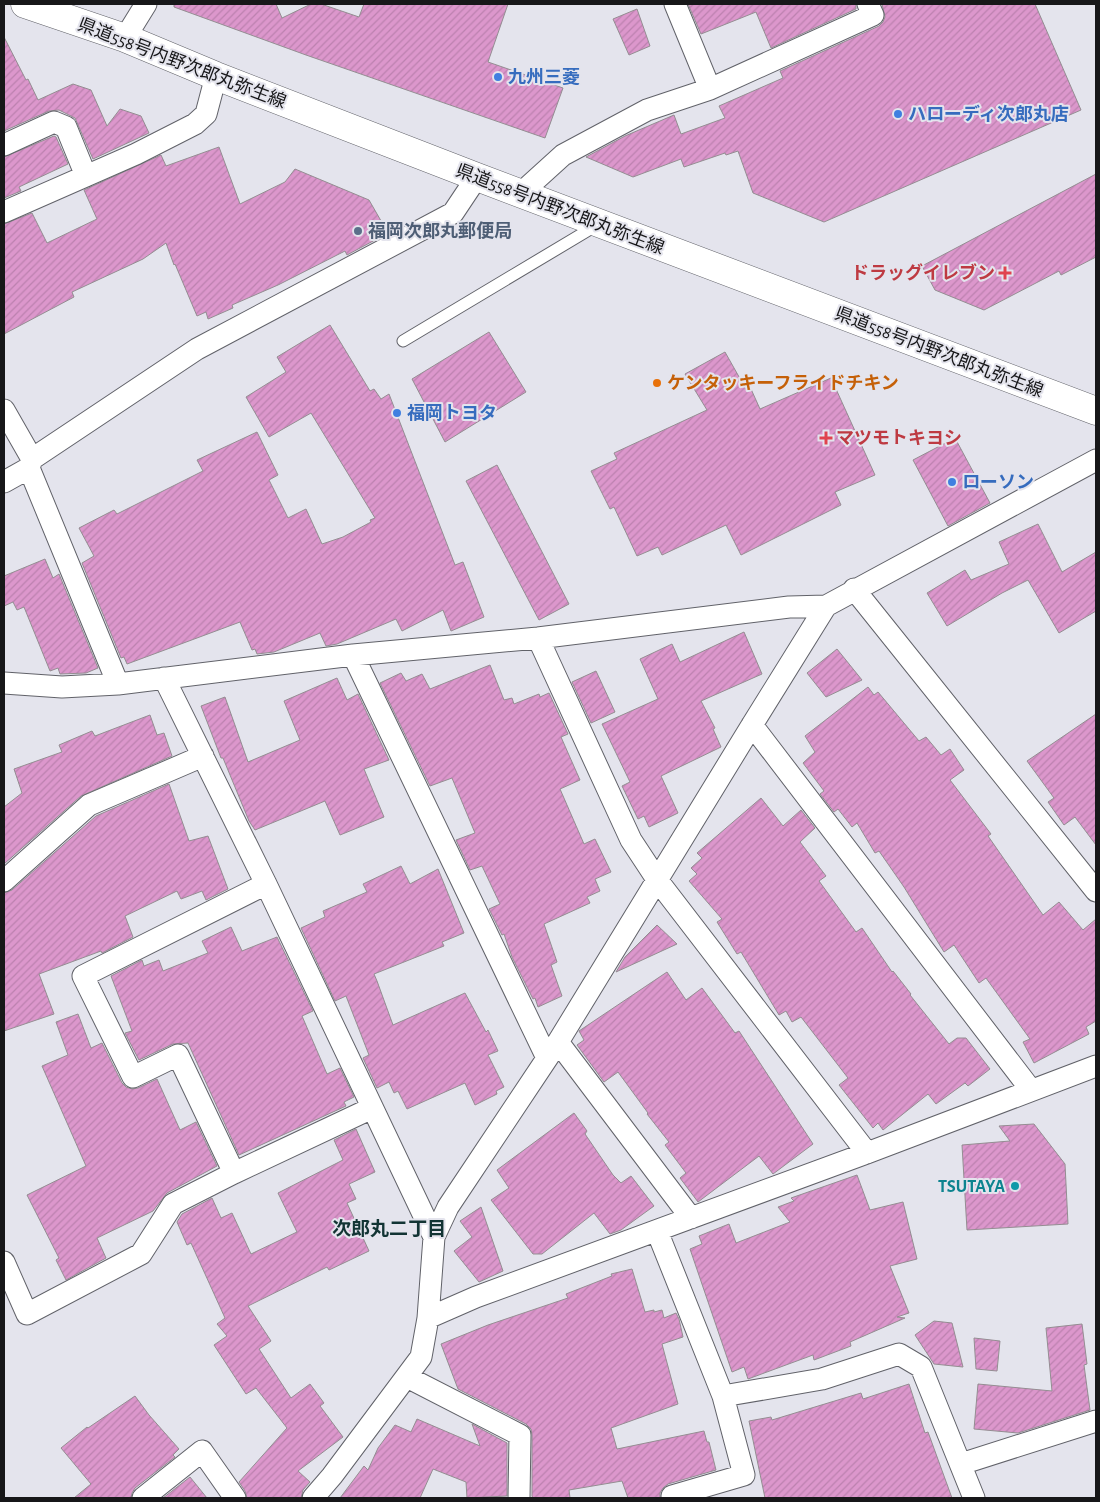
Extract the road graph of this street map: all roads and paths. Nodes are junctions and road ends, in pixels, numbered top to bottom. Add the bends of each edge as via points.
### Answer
1 (24, 4) edge
2 (146, 4) edge
3 (675, 4) edge
4 (868, 4) edge
5 (125, 38) junction
6 (216, 76) junction
7 (710, 89) junction
8 (4, 145) edge
9 (86, 176) junction
10 (477, 177) junction
11 (520, 194) junction
12 (4, 212) edge
13 (598, 224) junction
14 (403, 341) dead end
15 (4, 410) edge
16 (1096, 411) edge
17 (1096, 460) edge
18 (30, 463) junction
19 (4, 482) edge
20 (854, 589) junction
21 (826, 606) junction
22 (538, 638) junction
23 (352, 655) junction
24 (164, 678) junction
25 (4, 683) edge
26 (118, 684) junction
27 (752, 725) junction
28 (203, 756) junction
29 (658, 880) junction
30 (4, 881) edge
31 (266, 884) junction
32 (1096, 891) edge
33 (553, 1050) junction
34 (1096, 1066) edge
35 (1031, 1090) junction
36 (372, 1108) junction
37 (867, 1153) junction
38 (234, 1173) junction
39 (691, 1218) junction
40 (657, 1231) junction
41 (434, 1237) junction
42 (4, 1262) edge
43 (428, 1318) junction
44 (407, 1377) junction
45 (722, 1396) junction
46 (1096, 1421) edge
47 (961, 1464) junction
48 (672, 1496) dead end
49 (143, 1498) edge
50 (235, 1498) edge
51 (313, 1498) edge
52 (519, 1498) edge
53 (974, 1498) edge

1 - 5 main road, 県道558号内野次郎丸弥生線
2 - 5 street
3 - 7 street
4 - 7 street via 873,15
5 - 6 main road, 県道558号内野次郎丸弥生線
6 - 9 street via 206,114 196,124
6 - 10 main road, 県道558号内野次郎丸弥生線
7 - 11 street via 647,110 563,155
8 - 9 street via 54,122 66,127
9 - 12 street
10 - 11 main road, 県道558号内野次郎丸弥生線
10 - 18 street via 453,213 198,349
11 - 13 main road, 県道558号内野次郎丸弥生線
13 - 14 lane
13 - 16 main road, 県道558号内野次郎丸弥生線
15 - 18 street
17 - 20 street
18 - 19 street
18 - 26 street
20 - 21 street
20 - 32 street
21 - 22 street via 789,607
21 - 27 street
22 - 23 street
22 - 29 street via 632,840
23 - 24 street
23 - 33 street
24 - 26 street
24 - 28 street
25 - 26 street
27 - 29 street
27 - 35 street
28 - 30 street via 89,805
28 - 31 street
29 - 33 street
29 - 37 street
31 - 36 street
31 - 38 street via 83,976 133,1077 178,1055
33 - 39 street
33 - 41 street via 448,1207
34 - 35 street
35 - 37 street
36 - 38 street
36 - 41 street
37 - 39 street
38 - 42 street via 173,1204 141,1254 27,1314
39 - 40 street
40 - 43 street via 476,1297
40 - 45 street
41 - 43 street
43 - 44 street via 422,1357
44 - 51 street
44 - 52 street via 520,1434
45 - 47 street via 822,1379 899,1354 921,1366
45 - 48 street via 744,1475
46 - 47 street
47 - 53 street
49 - 50 street via 202,1451

